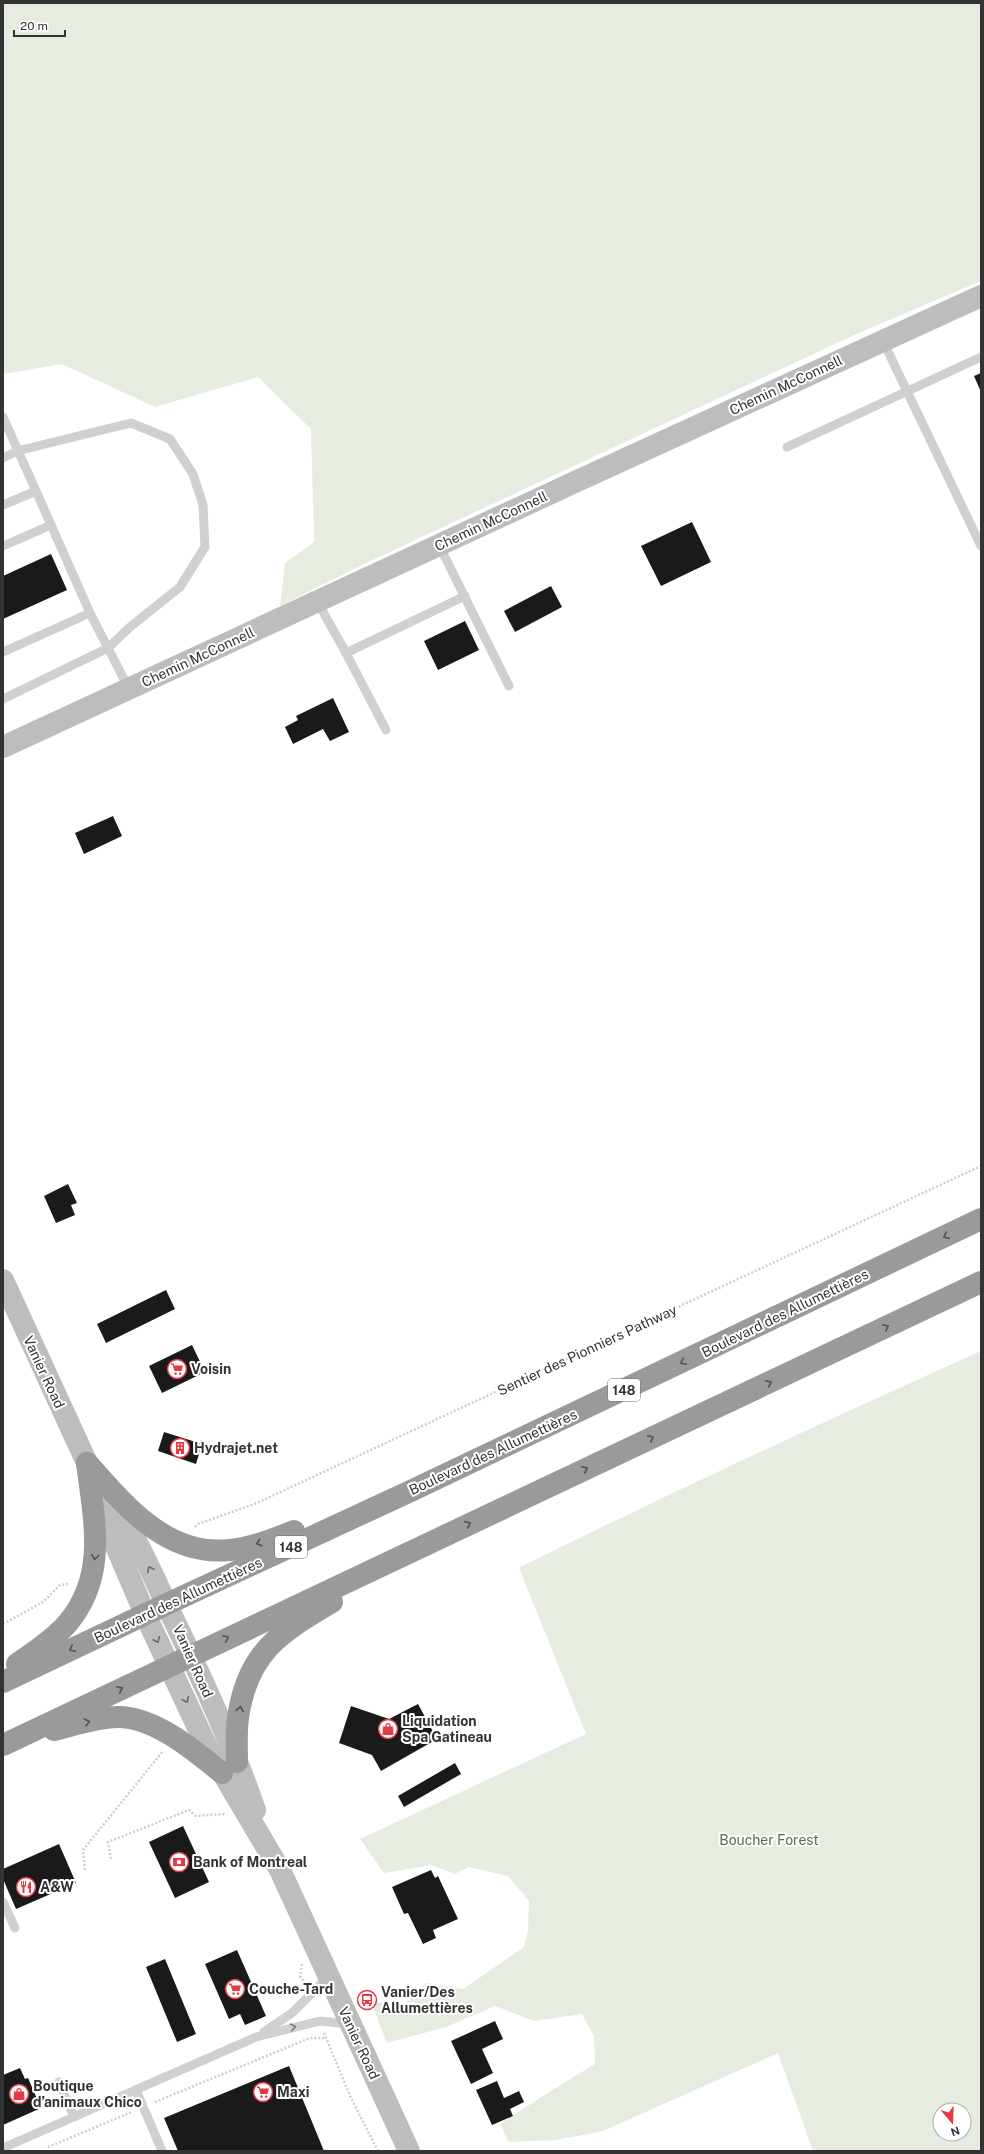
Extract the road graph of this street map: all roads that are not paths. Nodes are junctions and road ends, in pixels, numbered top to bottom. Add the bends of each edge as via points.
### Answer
1 (981, 296) edge
2 (883, 341) junction
3 (981, 357) edge
4 (907, 391) junction
5 (3, 417) edge
6 (787, 447) dead end
7 (17, 451) junction
8 (3, 458) edge
9 (36, 491) junction
10 (3, 505) edge
11 (50, 525) junction
12 (439, 545) junction
13 (3, 546) edge
14 (981, 546) edge
15 (465, 596) junction
16 (317, 601) junction
17 (90, 613) junction
18 (108, 648) junction
19 (3, 652) edge
20 (346, 653) junction
21 (509, 686) dead end
22 (129, 689) junction
23 (3, 699) edge
24 (386, 730) dead end
25 (3, 747) edge
26 (981, 1219) edge
27 (3, 1280) edge
28 (981, 1282) edge
29 (87, 1463) junction
30 (416, 1489) junction
31 (432, 1541) junction
32 (167, 1604) junction
33 (145, 1614) junction
34 (191, 1655) junction
35 (169, 1665) junction
36 (3, 1674) edge
37 (3, 1682) edge
38 (6, 1743) edge
39 (230, 1767) junction
40 (3, 1902) edge
41 (14, 1928) dead end
42 (329, 1977) junction
43 (349, 2024) junction
44 (256, 2037) junction
45 (59, 2082) dead end
46 (136, 2090) junction
47 (74, 2117) junction
48 (3, 2148) edge
49 (162, 2151) edge
50 (409, 2151) edge

1 - 2 main road, Chemin McConnell
2 - 4 lane
2 - 12 main road, Chemin McConnell
3 - 4 lane
4 - 6 lane
4 - 14 lane
5 - 7 lane
7 - 8 lane
7 - 9 lane
7 - 18 lane via 131,423 170,439 193,474 203,505 205,547 180,587
9 - 10 lane
9 - 11 lane
11 - 13 lane
11 - 17 lane
12 - 15 lane
12 - 16 main road, Chemin McConnell
15 - 20 lane
15 - 21 lane
16 - 20 lane
16 - 22 main road, Chemin McConnell
17 - 18 lane
17 - 19 lane
18 - 22 lane
18 - 23 lane
20 - 24 lane
22 - 25 main road, Chemin McConnell
26 -> 30 highway, Boulevard des Allumettières / 148
27 - 29 main road, Vanier Road
31 -> 28 highway
30 -> 29 highway via 249,1546 214,1551 186,1545 152,1528 133,1514
32 -> 29 main road, Vanier Road via 128,1523
29 - 33 main road, Vanier Road via 109,1530
29 -> 36 highway via 96,1537 93,1568 83,1597 77,1611 56,1636
30 - 32 highway, Boulevard des Allumettières / 148
34 -> 31 highway
39 -> 31 highway via 237,1720 247,1680 268,1646 308,1616
32 - 33 highway, Boulevard des Allumettières / 148
32 - 34 main road, Vanier Road
33 -> 35 main road, Vanier Road
33 -> 37 highway, Boulevard des Allumettières / 148
34 - 35 highway
34 - 39 main road, Vanier Road
38 -> 35 highway
35 -> 39 main road, Vanier Road via 206,1745
38 -> 39 highway via 104,1718 133,1719 180,1740
39 - 42 main road, Vanier Road
40 - 41 lane
42 - 43 main road, Vanier Road
42 - 44 lane via 292,2013
44 -> 43 lane via 320,2021
43 - 50 main road, Vanier Road
44 - 46 lane
45 - 47 lane
46 - 47 lane
46 - 49 lane
47 - 48 lane

